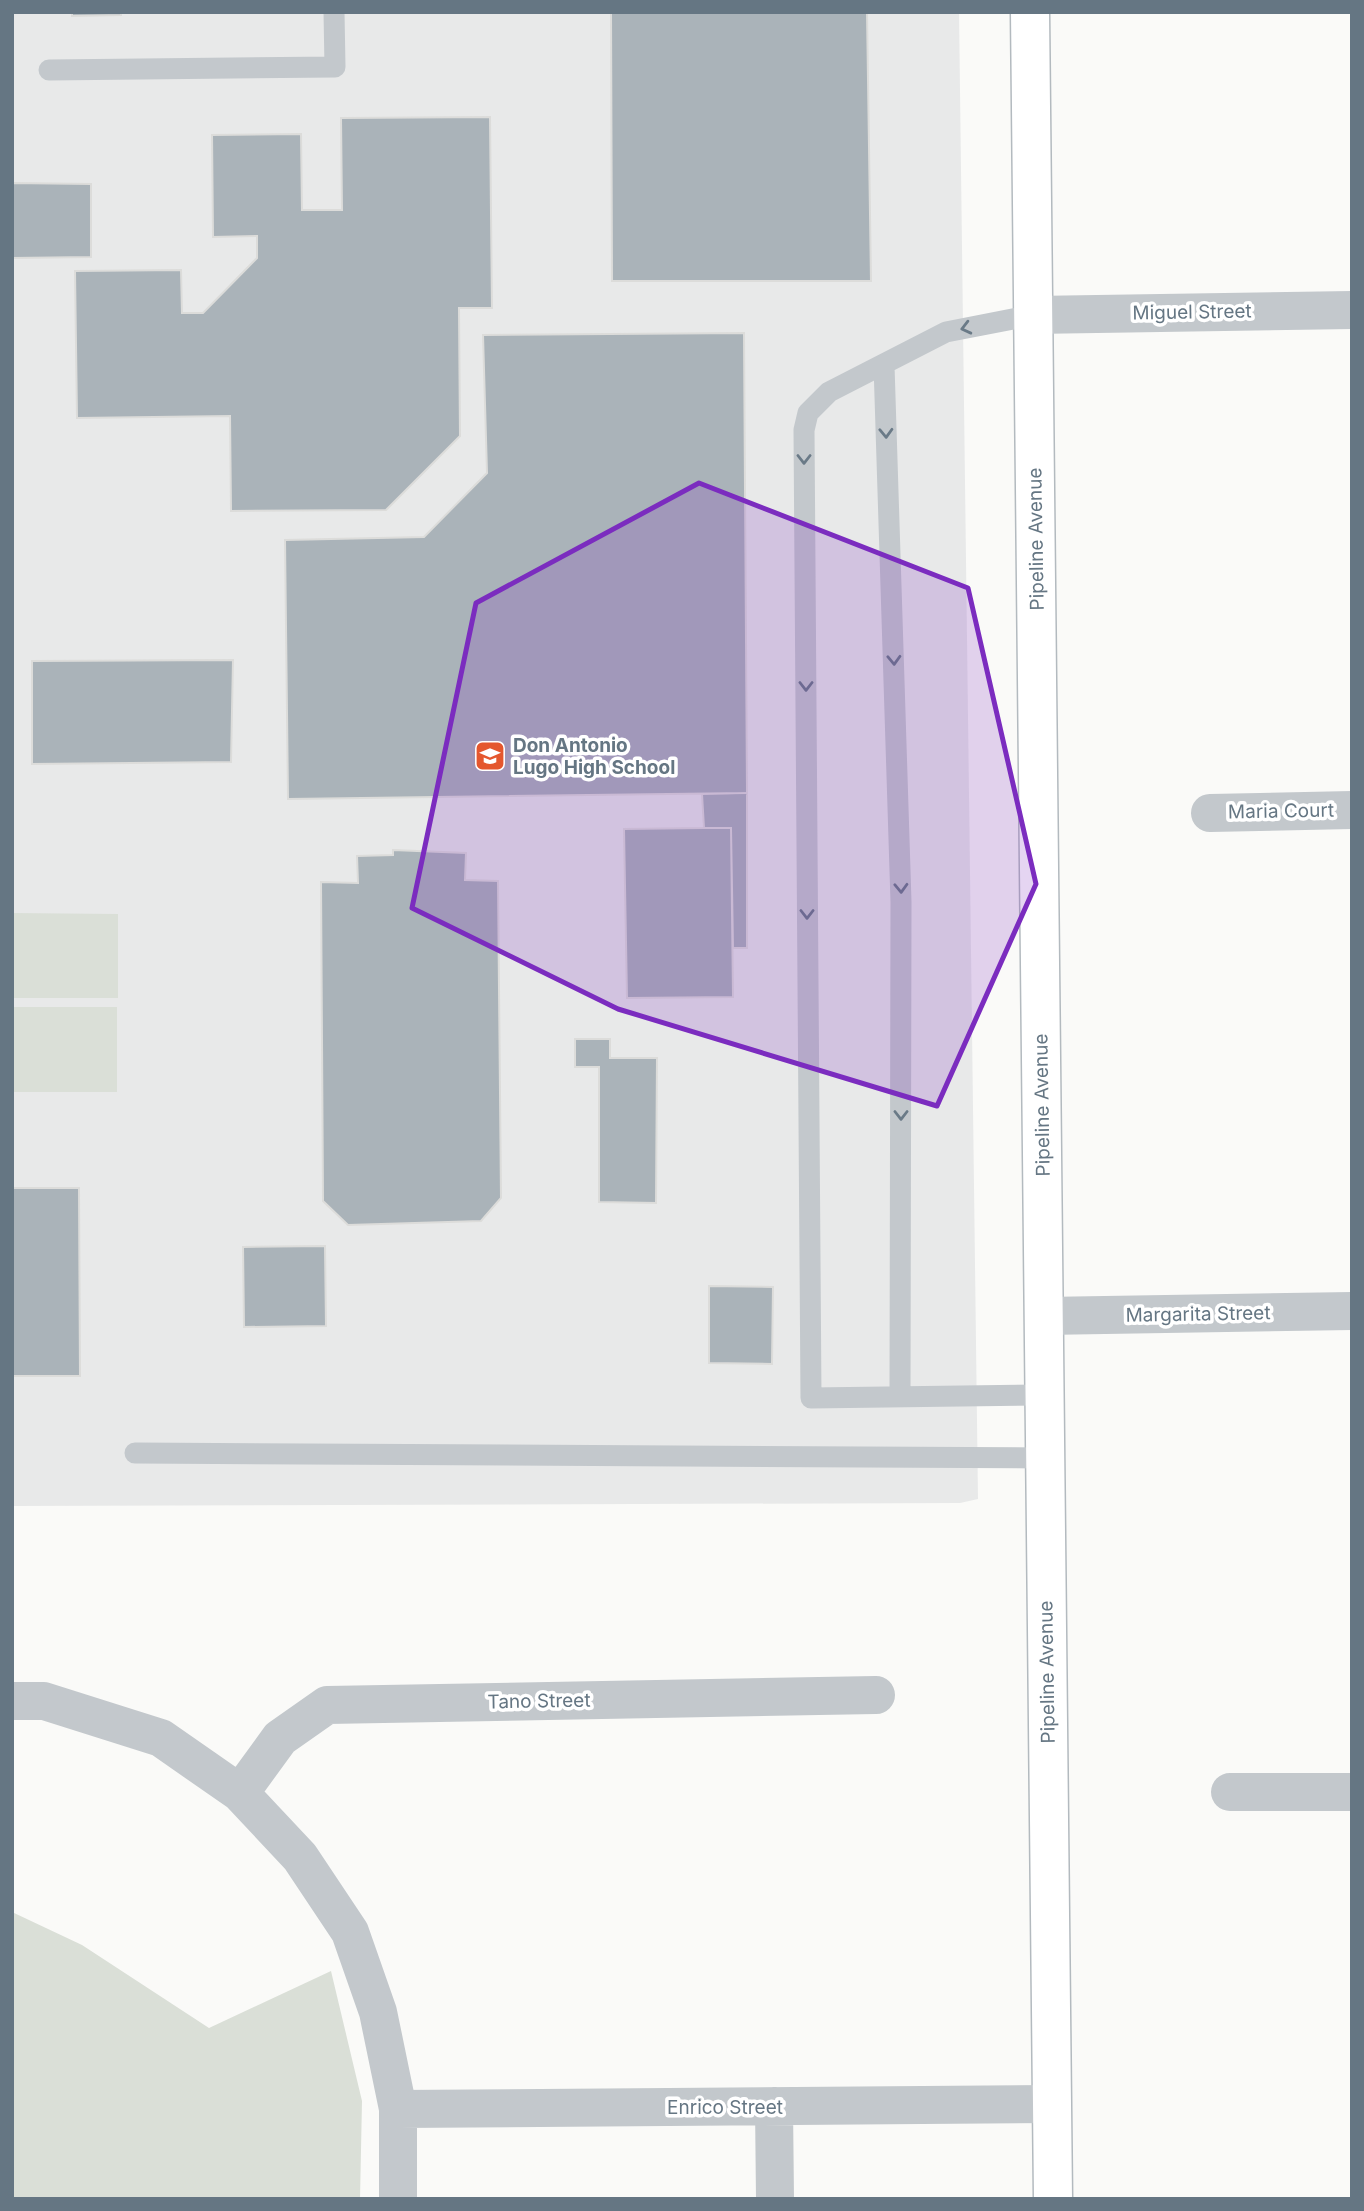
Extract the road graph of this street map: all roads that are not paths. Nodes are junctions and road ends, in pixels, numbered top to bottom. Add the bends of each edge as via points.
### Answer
1 (334, 12) edge
2 (1030, 12) edge
3 (49, 70) dead end
4 (1352, 310) edge
5 (1033, 315) junction
6 (884, 365) junction
7 (1352, 810) edge
8 (1210, 813) dead end
9 (1352, 1311) edge
10 (1044, 1316) junction
11 (1045, 1395) junction
12 (901, 1396) junction
13 (135, 1453) dead end
14 (1045, 1458) junction
15 (876, 1695) dead end
16 (12, 1701) edge
17 (1230, 1792) dead end
18 (1352, 1792) edge
19 (240, 1793) junction
20 (1052, 2104) junction
21 (774, 2106) junction
22 (398, 2109) junction
23 (398, 2199) edge
24 (775, 2199) edge
25 (1053, 2199) edge

1 - 3 lane via 335,67
2 - 5 main road, Pipeline Avenue
4 - 5 street, Miguel Street
5 -> 6 lane via 946,332
5 - 10 main road, Pipeline Avenue
6 -> 12 lane via 901,902
6 -> 12 lane via 829,392 808,413 804,430 811,1398
7 - 8 street, Maria Court
9 - 10 street, Margarita Street
10 - 11 main road, Pipeline Avenue
11 - 12 lane
11 - 14 main road, Pipeline Avenue
13 - 14 lane
14 - 20 main road, Pipeline Avenue
15 - 19 street, Tano Street via 327,1705 280,1738
16 - 19 street via 44,1701 161,1738
17 - 18 street
19 - 22 street via 300,1857 350,1932 378,2012
20 - 21 street, Enrico Street
20 - 25 main road, Pipeline Avenue
21 - 22 street, Enrico Street
21 - 24 street
22 - 23 street

